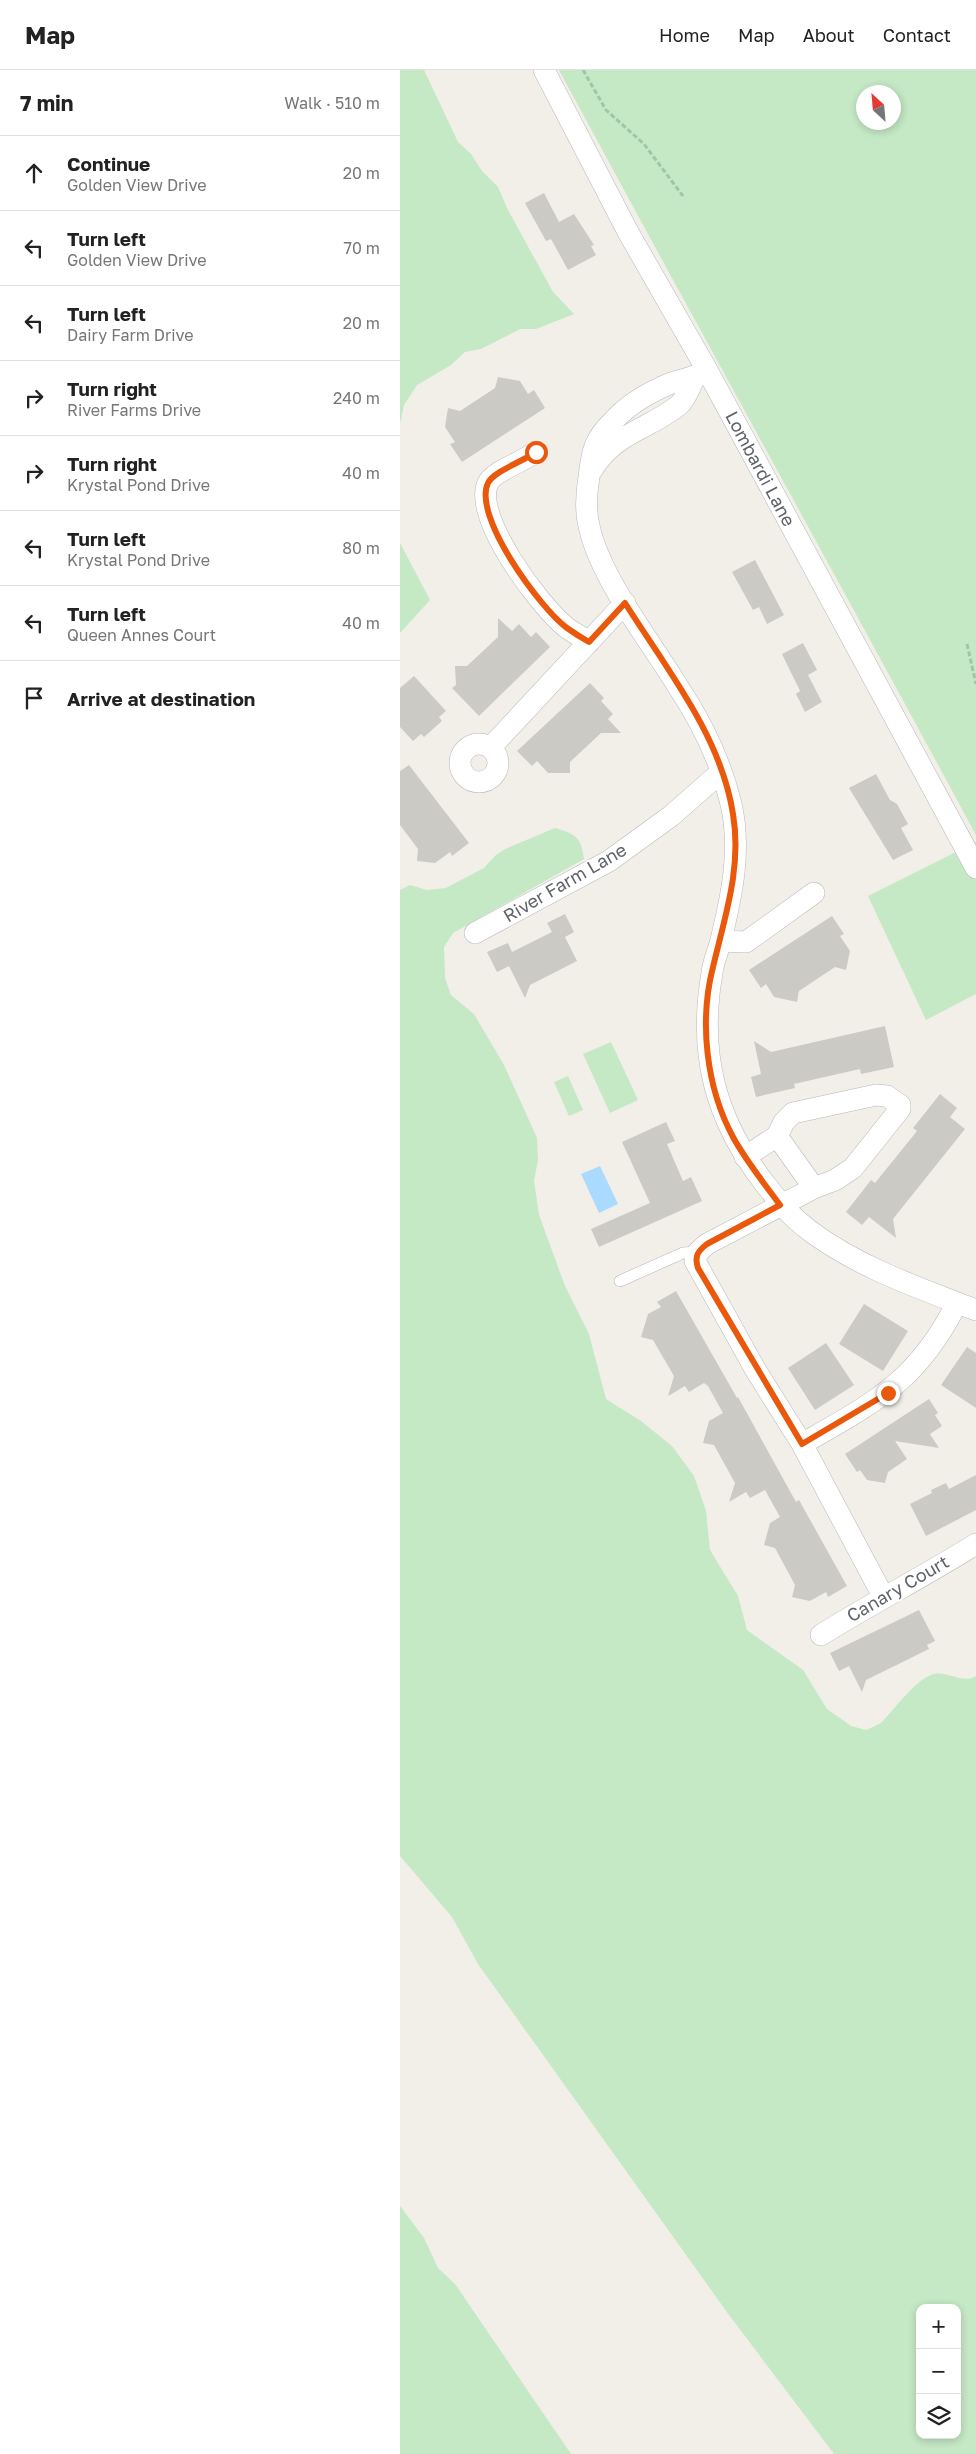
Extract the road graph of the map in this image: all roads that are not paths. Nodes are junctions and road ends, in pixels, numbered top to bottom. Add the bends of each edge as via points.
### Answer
1 (544, 70) edge
2 (701, 374) junction
3 (536, 452) dead end
4 (625, 603) junction
5 (589, 642) junction
6 (491, 747) dead end
7 (721, 772) junction
8 (976, 868) edge
9 (814, 893) dead end
10 (475, 932) dead end
11 (720, 941) junction
12 (777, 1136) junction
13 (745, 1157) junction
14 (814, 1188) junction
15 (780, 1205) junction
16 (698, 1252) junction
17 (620, 1280) dead end
18 (967, 1307) edge
19 (802, 1444) junction
20 (976, 1544) edge
21 (883, 1596) junction
22 (821, 1635) dead end

1 - 2 street, Lombardi Lane
2 - 4 street via 668,385 636,403 614,419 592,449 586,505 589,530 601,561
2 - 8 street, Lombardi Lane
3 - 5 street via 489,481 485,496 488,511 502,546 535,595 566,627
4 - 5 street
4 - 7 street via 678,685
5 - 6 street
7 - 10 street, River Farm Lane via 671,816 609,861
7 - 11 street via 733,813 735,854 731,898
9 - 11 street via 746,942
11 - 13 street via 711,975 706,1017 707,1050 721,1109
12 - 13 street
12 - 14 street
12 - 14 street via 793,1113 876,1096 887,1096 900,1105 853,1168
13 - 15 street
14 - 15 street
15 - 16 street
15 - 18 street via 813,1233 868,1266
16 - 17 lane via 683,1253
16 - 19 street via 695,1261 698,1268
18 - 19 street via 944,1329 908,1375 870,1405
19 - 21 street
20 - 21 street, Canary Court
21 - 22 street, Canary Court

